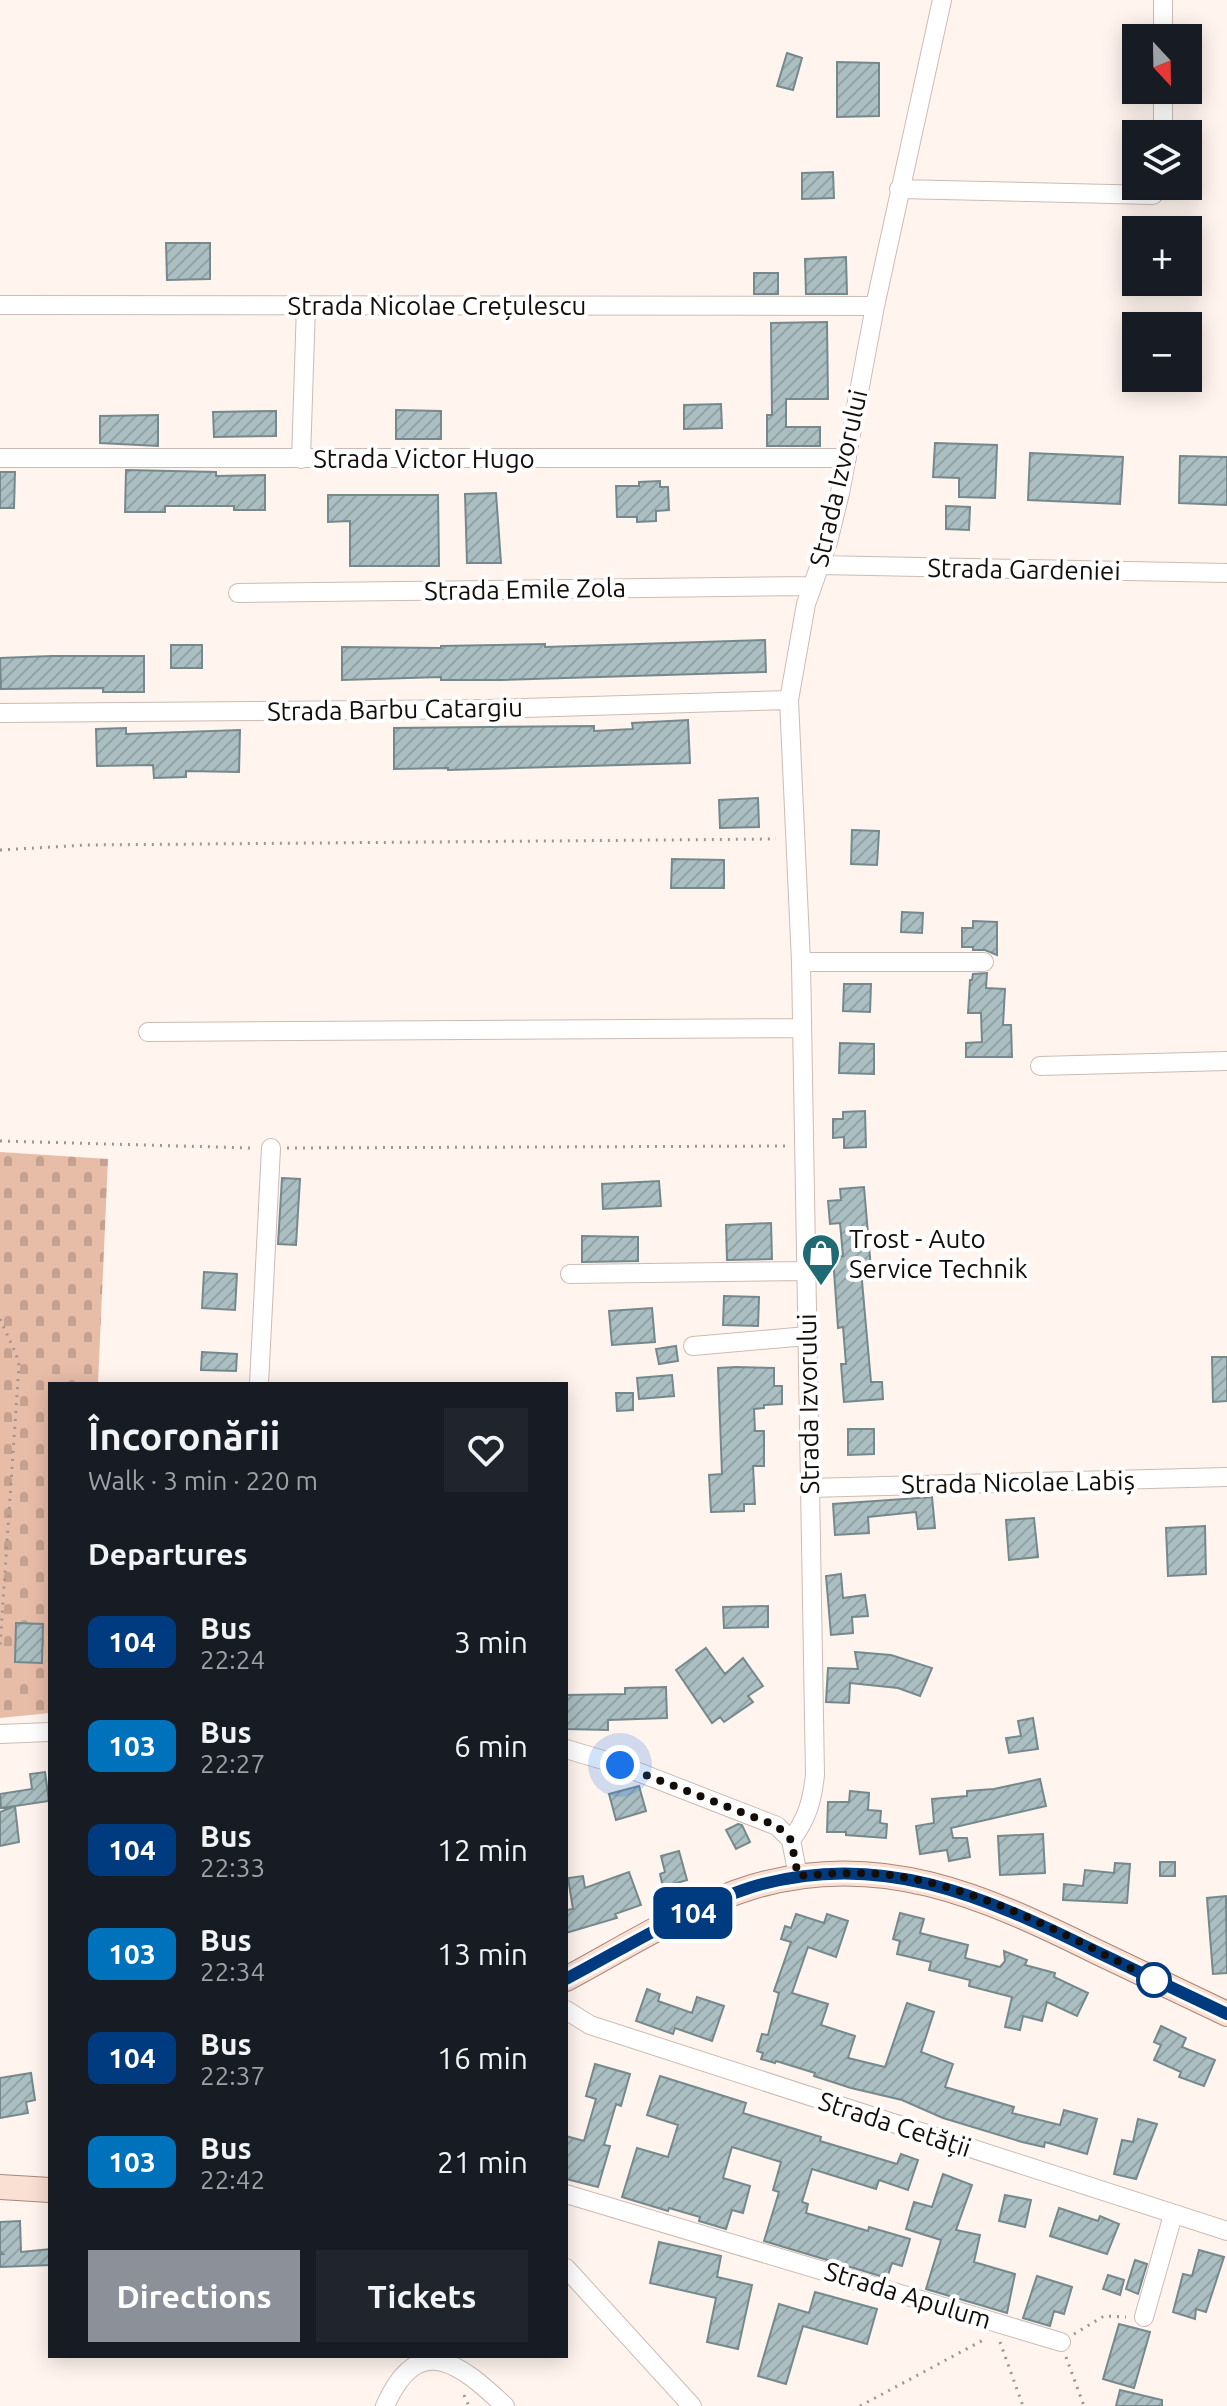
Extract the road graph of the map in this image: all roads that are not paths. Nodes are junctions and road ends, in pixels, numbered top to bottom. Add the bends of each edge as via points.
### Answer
1 (942, 0) edge
2 (1163, 0) edge
3 (1163, 24) edge
4 (899, 189) junction
5 (1122, 194) edge
6 (0, 305) edge
7 (306, 305) junction
8 (875, 306) junction
9 (0, 458) edge
10 (847, 458) junction
11 (301, 459) junction
12 (821, 565) junction
13 (1227, 573) edge
14 (812, 586) junction
15 (238, 593) dead end
16 (789, 700) junction
17 (0, 713) edge
18 (801, 962) junction
19 (984, 962) dead end
20 (802, 1028) junction
21 (148, 1032) dead end
22 (1227, 1061) edge
23 (1040, 1066) dead end
24 (271, 1148) road end
25 (806, 1271) junction
26 (570, 1274) dead end
27 (807, 1336) junction
28 (693, 1346) dead end
29 (259, 1382) edge
30 (1227, 1477) edge
31 (809, 1488) junction
32 (48, 1732) edge
33 (0, 1734) edge
34 (568, 1750) edge
35 (791, 1840) junction
36 (798, 1876) junction
37 (568, 1978) edge
38 (568, 2011) edge
39 (1227, 2014) edge
40 (0, 2187) edge
41 (48, 2190) edge
42 (568, 2195) edge
43 (1173, 2215) junction
44 (1227, 2231) edge
45 (568, 2270) edge
46 (1144, 2317) road end
47 (1061, 2342) road end
48 (385, 2406) edge
49 (505, 2406) edge
50 (692, 2406) edge

1 - 4 street, Strada Izvorului
2 - 3 street
4 - 5 street
4 - 8 street, Strada Izvorului
6 - 7 street, Strada Nicolae Crețulescu
7 - 8 street, Strada Nicolae Crețulescu
7 - 11 street
8 - 10 street, Strada Izvorului
9 - 11 street, Strada Victor Hugo
10 - 11 street, Strada Victor Hugo
10 - 12 street, Strada Izvorului
12 - 13 street, Strada Gardeniei
12 - 14 street, Strada Izvorului
14 - 15 street, Strada Emile Zola
14 - 16 street, Strada Izvorului
16 - 17 street, Strada Barbu Catargiu via 489,709
16 - 18 street, Strada Izvorului
18 - 19 street
18 - 20 street, Strada Izvorului
20 - 21 street
20 - 25 street, Strada Izvorului
22 - 23 street
24 - 29 street
25 - 26 street
25 - 27 street, Strada Izvorului
27 - 28 street
27 - 31 street, Strada Izvorului
30 - 31 street, Strada Nicolae Labiș
31 - 35 street, Strada Izvorului via 815,1775 806,1820
32 - 33 street
34 - 35 street via 777,1826
35 - 36 street
36 - 37 main road via 721,1899
36 - 39 main road via 861,1873 947,1887 1034,1921
38 - 43 street, Strada Cetății via 590,2025
40 - 41 main road
42 - 47 street, Strada Apulum
43 - 44 street, Strada Cetății
43 - 46 street
45 - 50 street
48 - 49 street via 394,2384 411,2367 435,2360 470,2373

